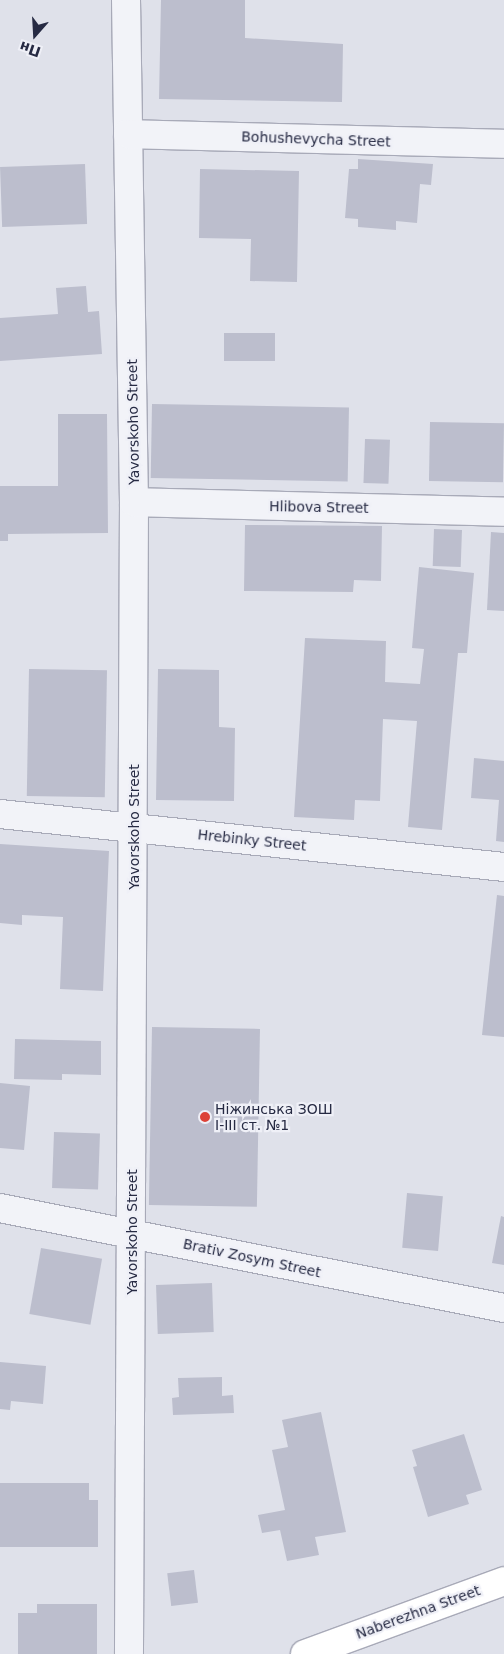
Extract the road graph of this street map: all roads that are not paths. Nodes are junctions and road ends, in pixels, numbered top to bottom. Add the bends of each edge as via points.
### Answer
1 (126, 0) edge
2 (128, 134) junction
3 (504, 144) edge
4 (134, 502) junction
5 (504, 512) edge
6 (0, 814) edge
7 (134, 828) junction
8 (504, 867) edge
9 (0, 1208) edge
10 (132, 1232) junction
11 (504, 1308) edge
12 (504, 1581) edge
13 (129, 1654) edge
14 (305, 1654) edge

1 - 2 street, Yavorskoho Street
2 - 3 street, Bohushevycha Street
2 - 4 street, Yavorskoho Street
4 - 5 street, Hlibova Street
4 - 7 street, Yavorskoho Street
6 - 7 street, Hrebinky Street
7 - 8 street, Hrebinky Street
7 - 10 street, Yavorskoho Street
9 - 10 street, Brativ Zosym Street
10 - 11 street, Brativ Zosym Street via 423,1295
10 - 13 street, Yavorskoho Street
12 - 14 main road, Naberezhna Street

